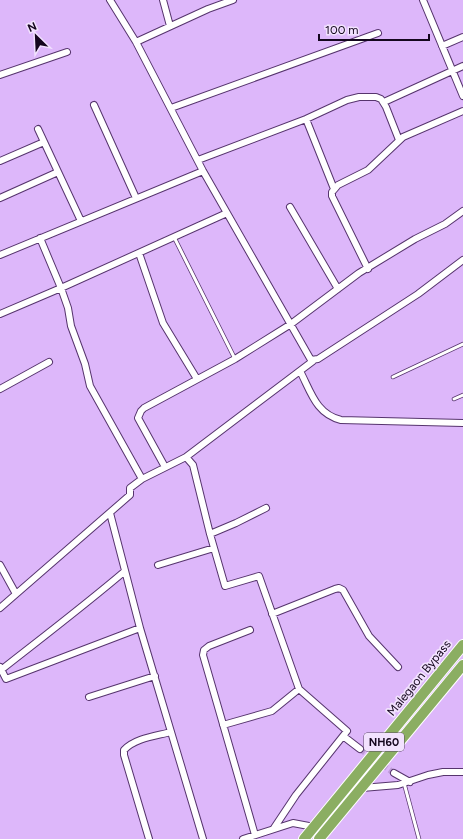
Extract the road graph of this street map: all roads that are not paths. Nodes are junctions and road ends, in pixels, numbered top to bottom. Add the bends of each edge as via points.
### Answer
1 (110, 0) edge
2 (163, 0) edge
3 (211, 0) edge
4 (233, 0) edge
5 (423, 0) edge
6 (213, 8) junction
7 (170, 26) junction
8 (378, 33) dead end
9 (463, 37) edge
10 (136, 42) junction
11 (442, 46) junction
12 (67, 52) dead end
13 (463, 66) edge
14 (452, 70) junction
15 (0, 75) edge
16 (463, 96) edge
17 (384, 102) junction
18 (94, 105) dead end
19 (171, 108) junction
20 (463, 111) edge
21 (306, 119) junction
22 (38, 129) dead end
23 (399, 140) junction
24 (44, 142) junction
25 (0, 160) edge
26 (198, 160) junction
27 (203, 170) junction
28 (58, 172) junction
29 (334, 189) junction
30 (0, 198) edge
31 (136, 198) junction
32 (290, 207) dead end
33 (463, 211) edge
34 (227, 213) junction
35 (81, 221) junction
36 (174, 237) junction
37 (40, 238) junction
38 (139, 253) junction
39 (0, 255) edge
40 (463, 260) edge
41 (368, 269) junction
42 (61, 288) junction
43 (338, 289) junction
44 (0, 314) edge
45 (291, 324) junction
46 (463, 344) edge
47 (235, 359) junction
48 (313, 361) junction
49 (49, 362) dead end
50 (300, 371) junction
51 (393, 377) dead end
52 (197, 379) junction
53 (0, 380) edge
54 (1, 388) edge
55 (463, 396) edge
56 (454, 399) dead end
57 (463, 422) edge
58 (186, 457) junction
59 (166, 467) junction
60 (142, 479) junction
61 (266, 508) dead end
62 (110, 513) junction
63 (210, 534) junction
64 (214, 548) junction
65 (158, 565) dead end
66 (0, 566) edge
67 (125, 571) junction
68 (16, 594) junction
69 (0, 608) edge
70 (272, 614) junction
71 (140, 628) junction
72 (250, 630) dead end
73 (463, 645) edge
74 (463, 665) edge
75 (398, 667) dead end
76 (1, 669) edge
77 (155, 676) junction
78 (299, 689) junction
79 (89, 697) dead end
80 (223, 725) junction
81 (171, 732) junction
82 (343, 736) junction
83 (360, 749) tunnel mouth
84 (463, 772) edge
85 (394, 773) tunnel mouth
86 (407, 782) junction
87 (362, 788) junction
88 (314, 827) junction
89 (274, 828) junction
90 (255, 835) junction
91 (322, 836) edge
92 (149, 839) edge
93 (203, 839) edge
94 (243, 839) edge
95 (304, 839) edge
96 (419, 839) edge

1 - 10 street
2 - 7 street
3 - 6 street
4 - 6 street
5 - 11 street
6 - 7 street
7 - 10 street
8 - 19 street
9 - 11 street
10 - 19 street
11 - 14 street
12 - 15 street
13 - 14 street
14 - 16 street
14 - 17 street
17 - 21 street via 376,97 353,98
17 - 23 street
18 - 31 street
19 - 26 street
20 - 23 street
21 - 26 street
21 - 29 street
22 - 24 street
23 - 29 street via 368,170
24 - 25 street
24 - 28 street
26 - 27 street
27 - 31 street
27 - 34 street
28 - 30 street
28 - 35 street
29 - 41 street via 332,196
31 - 35 street
32 - 43 street
33 - 41 street
34 - 36 street
34 - 45 street
35 - 37 street
36 - 38 street
36 - 47 lane
37 - 39 street
37 - 42 street
38 - 42 street
38 - 52 street via 163,323
40 - 48 street via 418,294
41 - 43 street
42 - 44 street
42 - 60 street via 90,386
43 - 45 street
45 - 47 street
45 - 48 street
46 - 51 lane
47 - 52 street
48 - 50 street
49 - 54 street
50 - 57 street via 316,403 332,418
50 - 58 street
52 - 59 street via 144,408 138,415
53 - 54 street
55 - 56 lane
58 - 59 street
58 - 63 street via 193,465
59 - 60 street
60 - 62 street via 130,488 130,495
61 - 63 street
62 - 67 street
62 - 68 street
63 - 64 street
64 - 65 street
64 - 70 street via 225,586 259,576
66 - 68 street
67 - 71 street
67 - 76 street via 79,610
68 - 69 street
70 - 75 street via 339,588 343,590 367,632
70 - 78 street
71 - 76 street via 6,679
71 - 77 street
72 - 80 street via 209,646 202,654
73 - 88 highway, Malegaon Bypass / NH60
74 - 87 highway, NH60
77 - 79 street
77 - 81 street
78 - 80 street via 272,711
78 - 82 street via 347,731
80 - 90 street
81 - 92 street via 136,742 124,750
81 - 93 street
82 - 83 street
82 - 89 street via 296,795
84 - 86 street via 436,773
85 - 86 street
86 - 87 street
86 - 96 lane
87 - 91 highway, NH60
88 - 89 street via 293,823
88 - 91 street
88 - 95 highway, Malegaon Bypass / NH60
89 - 90 street
90 - 94 street

